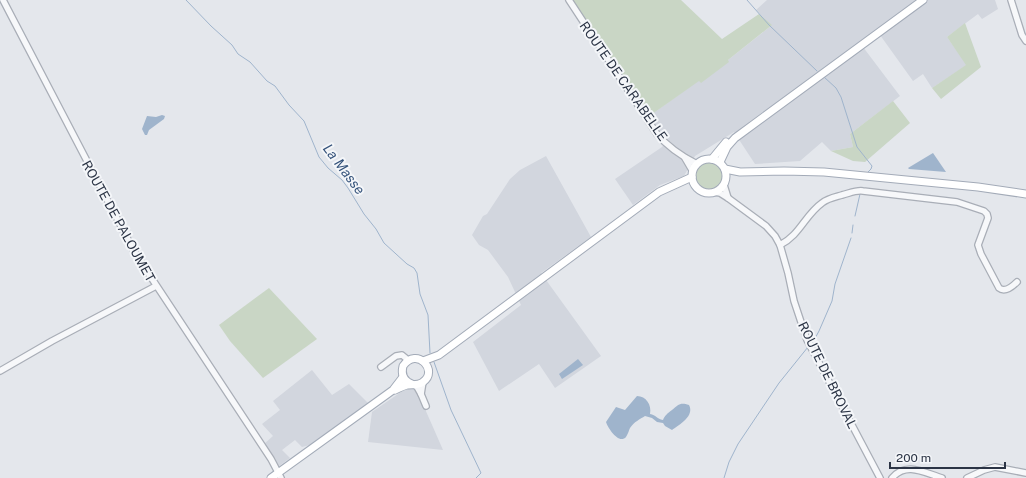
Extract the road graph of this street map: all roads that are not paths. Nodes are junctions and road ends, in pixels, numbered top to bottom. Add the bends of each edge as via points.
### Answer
1 (3, 0) edge
2 (569, 0) edge
3 (918, 0) edge
4 (924, 0) edge
5 (1011, 0) edge
6 (1026, 41) edge
7 (684, 158) junction
8 (712, 159) junction
9 (720, 162) junction
10 (697, 164) junction
11 (725, 169) junction
12 (757, 172) junction
13 (693, 177) junction
14 (725, 182) junction
15 (714, 192) junction
16 (1026, 194) edge
17 (728, 198) junction
18 (780, 245) junction
19 (1017, 282) dead end
20 (156, 286) junction
21 (439, 355) junction
22 (408, 360) junction
23 (423, 361) junction
24 (381, 367) dead end
25 (428, 369) junction
26 (0, 371) edge
27 (403, 376) junction
28 (423, 382) junction
29 (413, 385) junction
30 (393, 390) junction
31 (421, 394) junction
32 (426, 406) dead end
33 (1026, 473) edge
34 (280, 475) edge
35 (271, 478) edge
36 (880, 478) edge
37 (892, 478) edge
38 (942, 478) edge
39 (967, 478) edge

1 - 20 street, ROUTE DE PALOUMET via 119,225
2 - 7 street, ROUTE DE CARABELLE via 657,134
3 - 8 main road via 732,136
4 - 9 main road via 735,138 727,147
5 - 6 street
7 - 10 street, ROUTE DE CARABELLE
7 - 13 street, ROUTE DE CARABELLE
8 - 9 main road
8 - 10 main road via 701,160
9 - 11 main road
10 - 13 main road
11 - 12 main road
11 - 14 main road
12 - 14 main road via 735,176
12 - 16 main road via 824,172
13 - 15 main road via 703,192
13 - 21 main road via 659,192
14 - 15 main road
14 - 17 street
15 - 17 street, ROUTE DE BROVAL
17 - 18 street, ROUTE DE BROVAL via 770,230
18 - 19 street via 799,231 823,202 852,192 957,202 987,214 988,218 978,244 999,288 1006,290
18 - 36 street, ROUTE DE BROVAL via 807,340
20 - 26 street
20 - 34 street, ROUTE DE PALOUMET
21 - 23 main road
21 - 25 main road
22 - 23 main road via 416,358
22 - 24 street via 402,355 396,356
22 - 27 main road via 403,366
23 - 25 main road
25 - 28 main road
27 - 29 main road
27 - 30 main road
28 - 29 main road
28 - 31 street
29 - 30 main road
29 - 31 street
30 - 34 main road
31 - 32 street
33 - 39 street via 996,467
34 - 35 main road
37 - 38 street via 898,472 908,469

